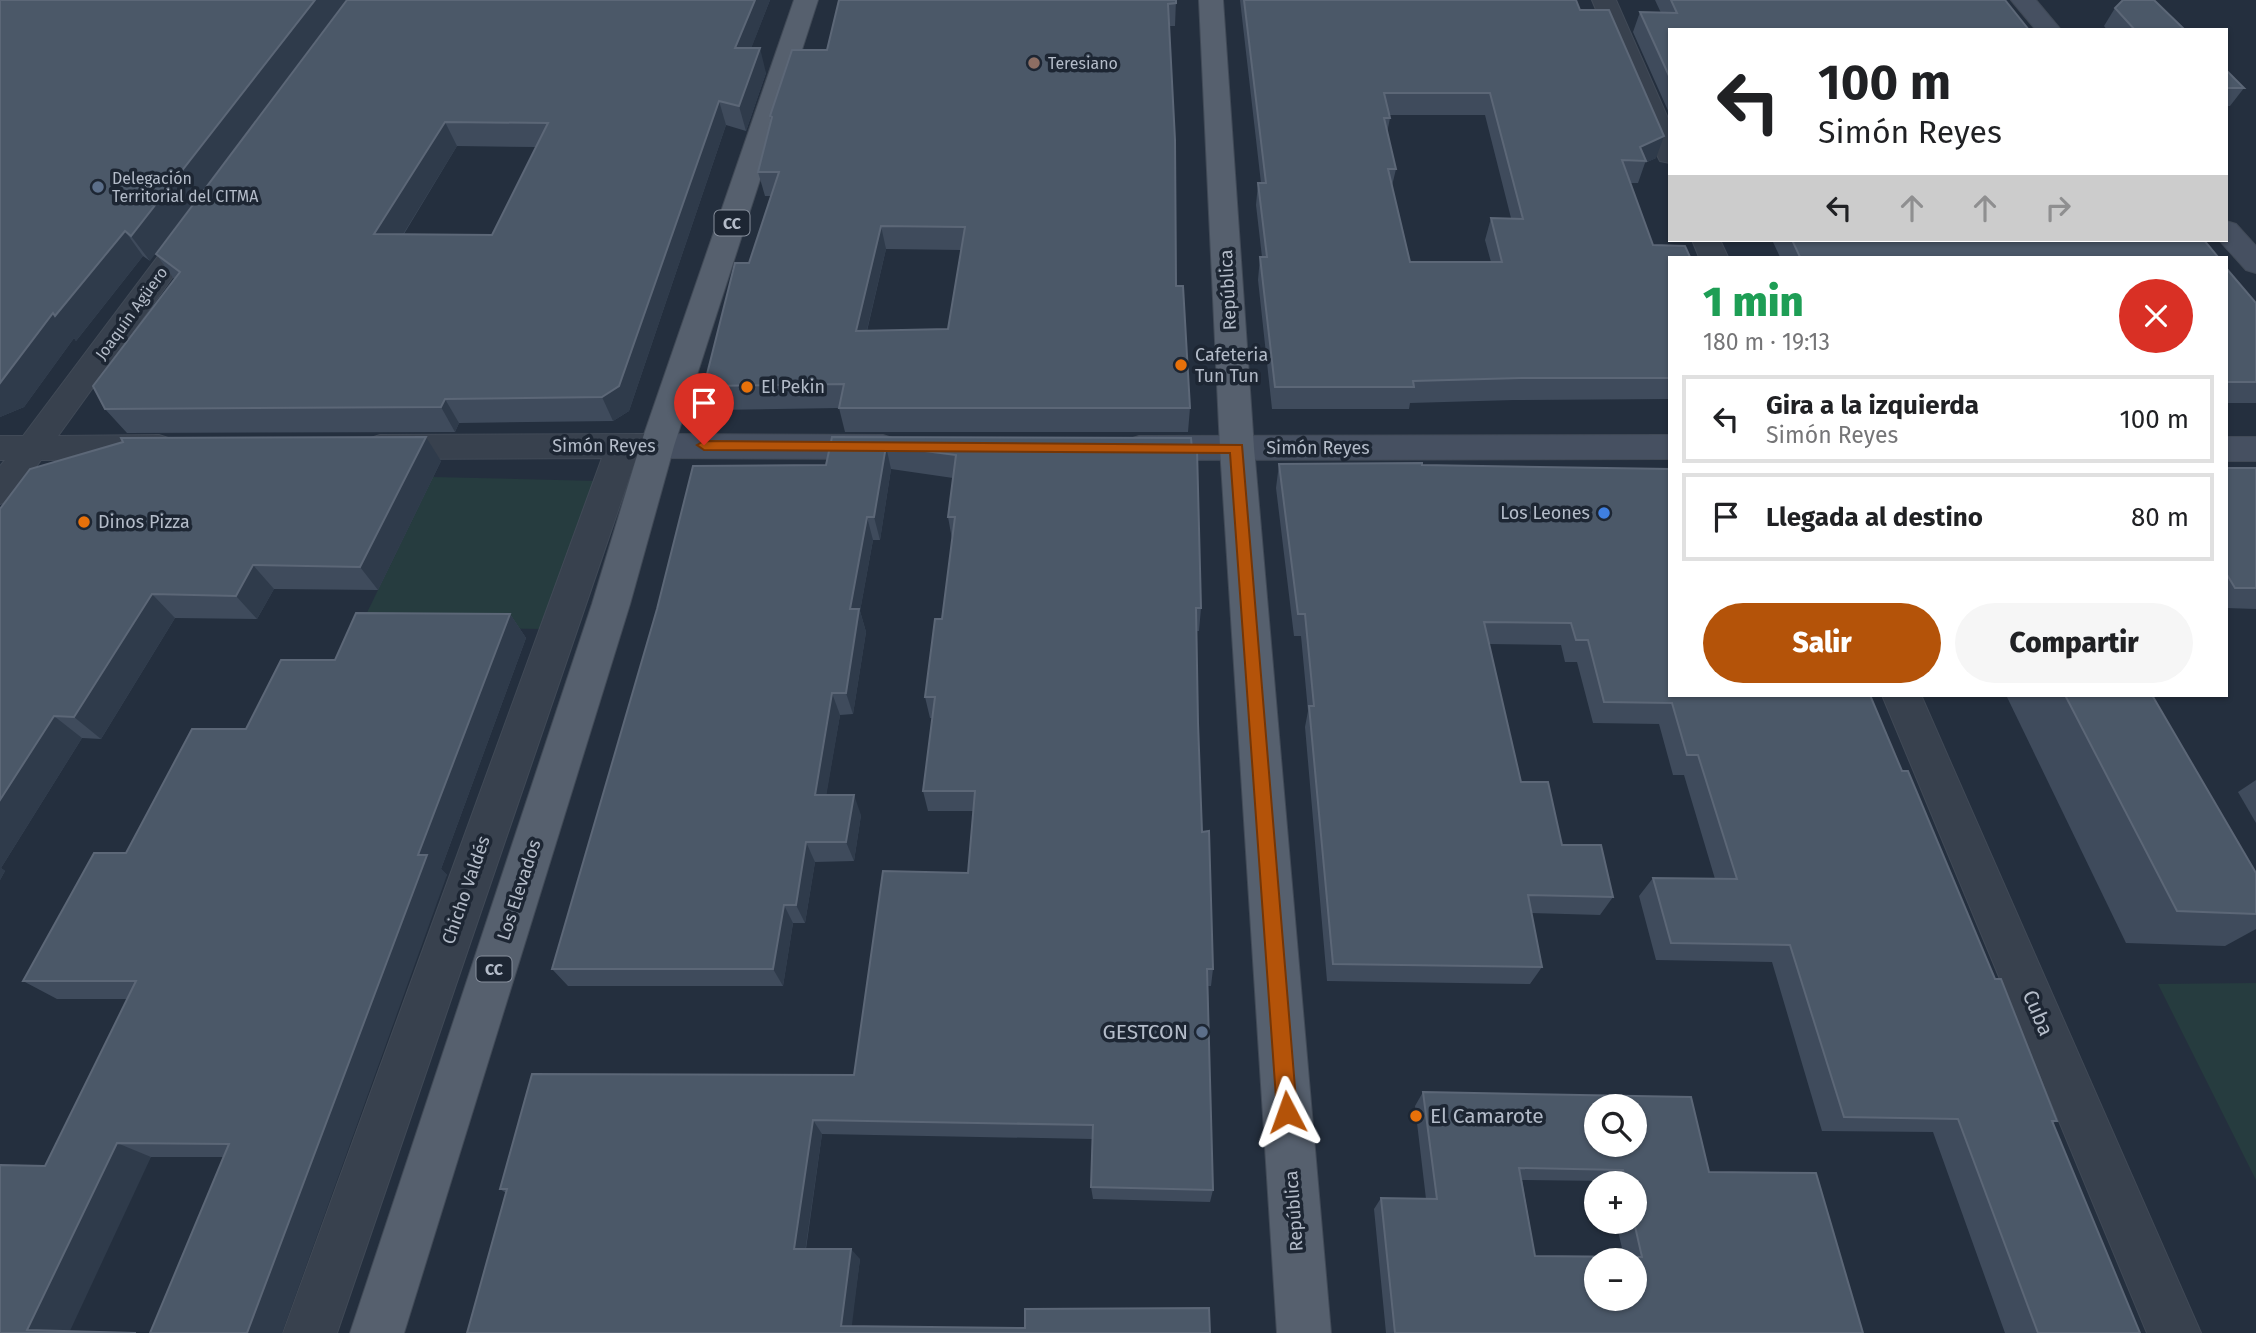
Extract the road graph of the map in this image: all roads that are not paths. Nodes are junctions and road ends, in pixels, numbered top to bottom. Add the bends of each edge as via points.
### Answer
1 (806, 0) edge
2 (1211, 0) edge
3 (1604, 0) edge
4 (2023, 0) edge
5 (2047, 28) edge
6 (1668, 150) edge
7 (213, 201) edge
8 (2228, 232) edge
9 (2256, 264) edge
10 (640, 446) junction
11 (186, 447) edge
12 (353, 447) edge
13 (909, 447) edge
14 (1668, 447) edge
15 (16, 448) edge
16 (1114, 448) edge
17 (1237, 448) junction
18 (2228, 449) edge
19 (2256, 449) edge
20 (0, 491) edge
21 (1902, 697) edge
22 (310, 1333) edge
23 (377, 1333) edge
24 (1304, 1333) edge
25 (2174, 1333) edge

1 - 10 main road, CC
2 - 17 main road, República
3 - 6 street
4 - 5 street
7 - 15 street, Joaquín Agüero
8 - 9 street
10 - 12 street, Simón Reyes
10 - 13 street, Simón Reyes
10 - 22 street, Chicho Valdés
10 - 23 main road, Los Elevados / CC via 611,604
11 - 15 street
14 - 17 street, Simón Reyes
15 - 20 street, Joaquín Agüero
16 - 17 street, Simón Reyes
17 - 24 main road, República
18 - 19 street
21 - 25 street, Cuba

